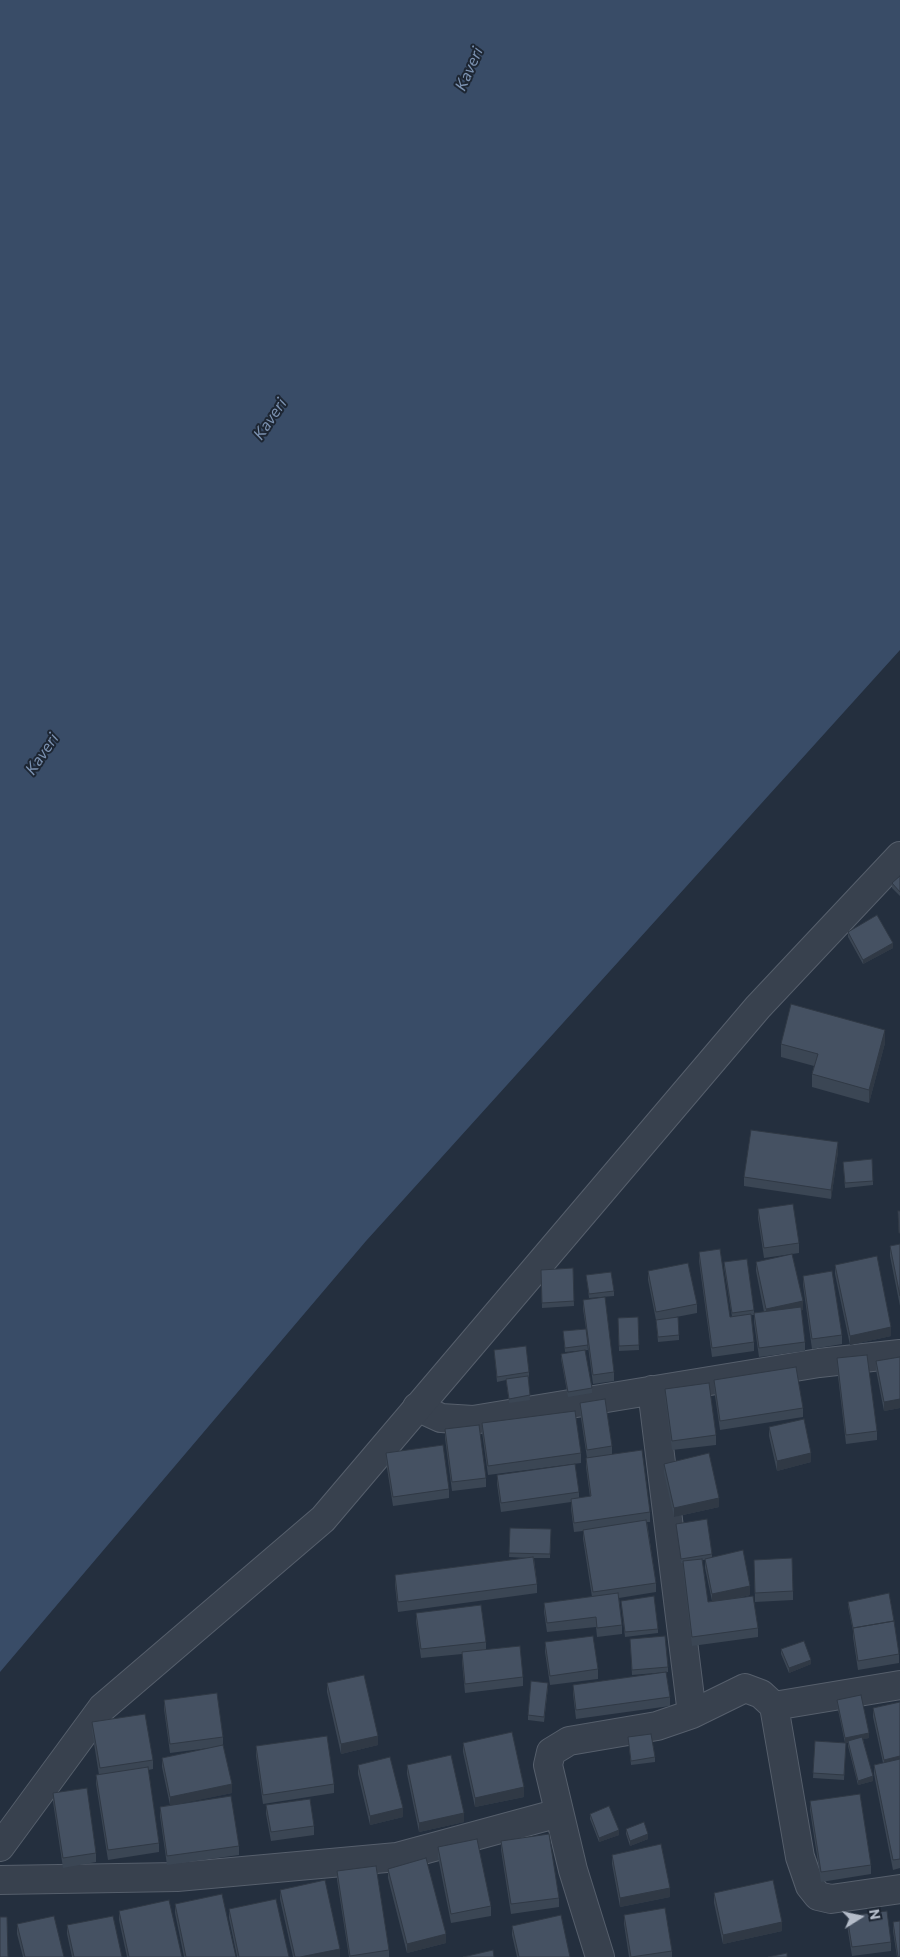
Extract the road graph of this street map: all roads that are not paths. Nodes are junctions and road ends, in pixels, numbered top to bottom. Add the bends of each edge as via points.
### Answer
1 (900, 856) edge
2 (900, 1354) edge
3 (652, 1390) junction
4 (417, 1407) junction
5 (900, 1686) edge
6 (774, 1706) junction
7 (692, 1714) junction
8 (560, 1813) junction
9 (0, 1847) edge
10 (0, 1880) edge
11 (900, 1889) edge
12 (600, 1957) edge

1 - 4 street via 758,1007
2 - 3 street via 819,1363
3 - 4 street via 473,1420 441,1418
3 - 7 street
4 - 9 street via 323,1519 102,1708
5 - 6 street
6 - 7 street via 761,1694 745,1688
6 - 11 street via 800,1857 810,1886 818,1896 831,1899
7 - 8 street via 657,1726 569,1741 552,1752 548,1765
8 - 10 street via 397,1857 177,1877
8 - 12 street via 573,1870

